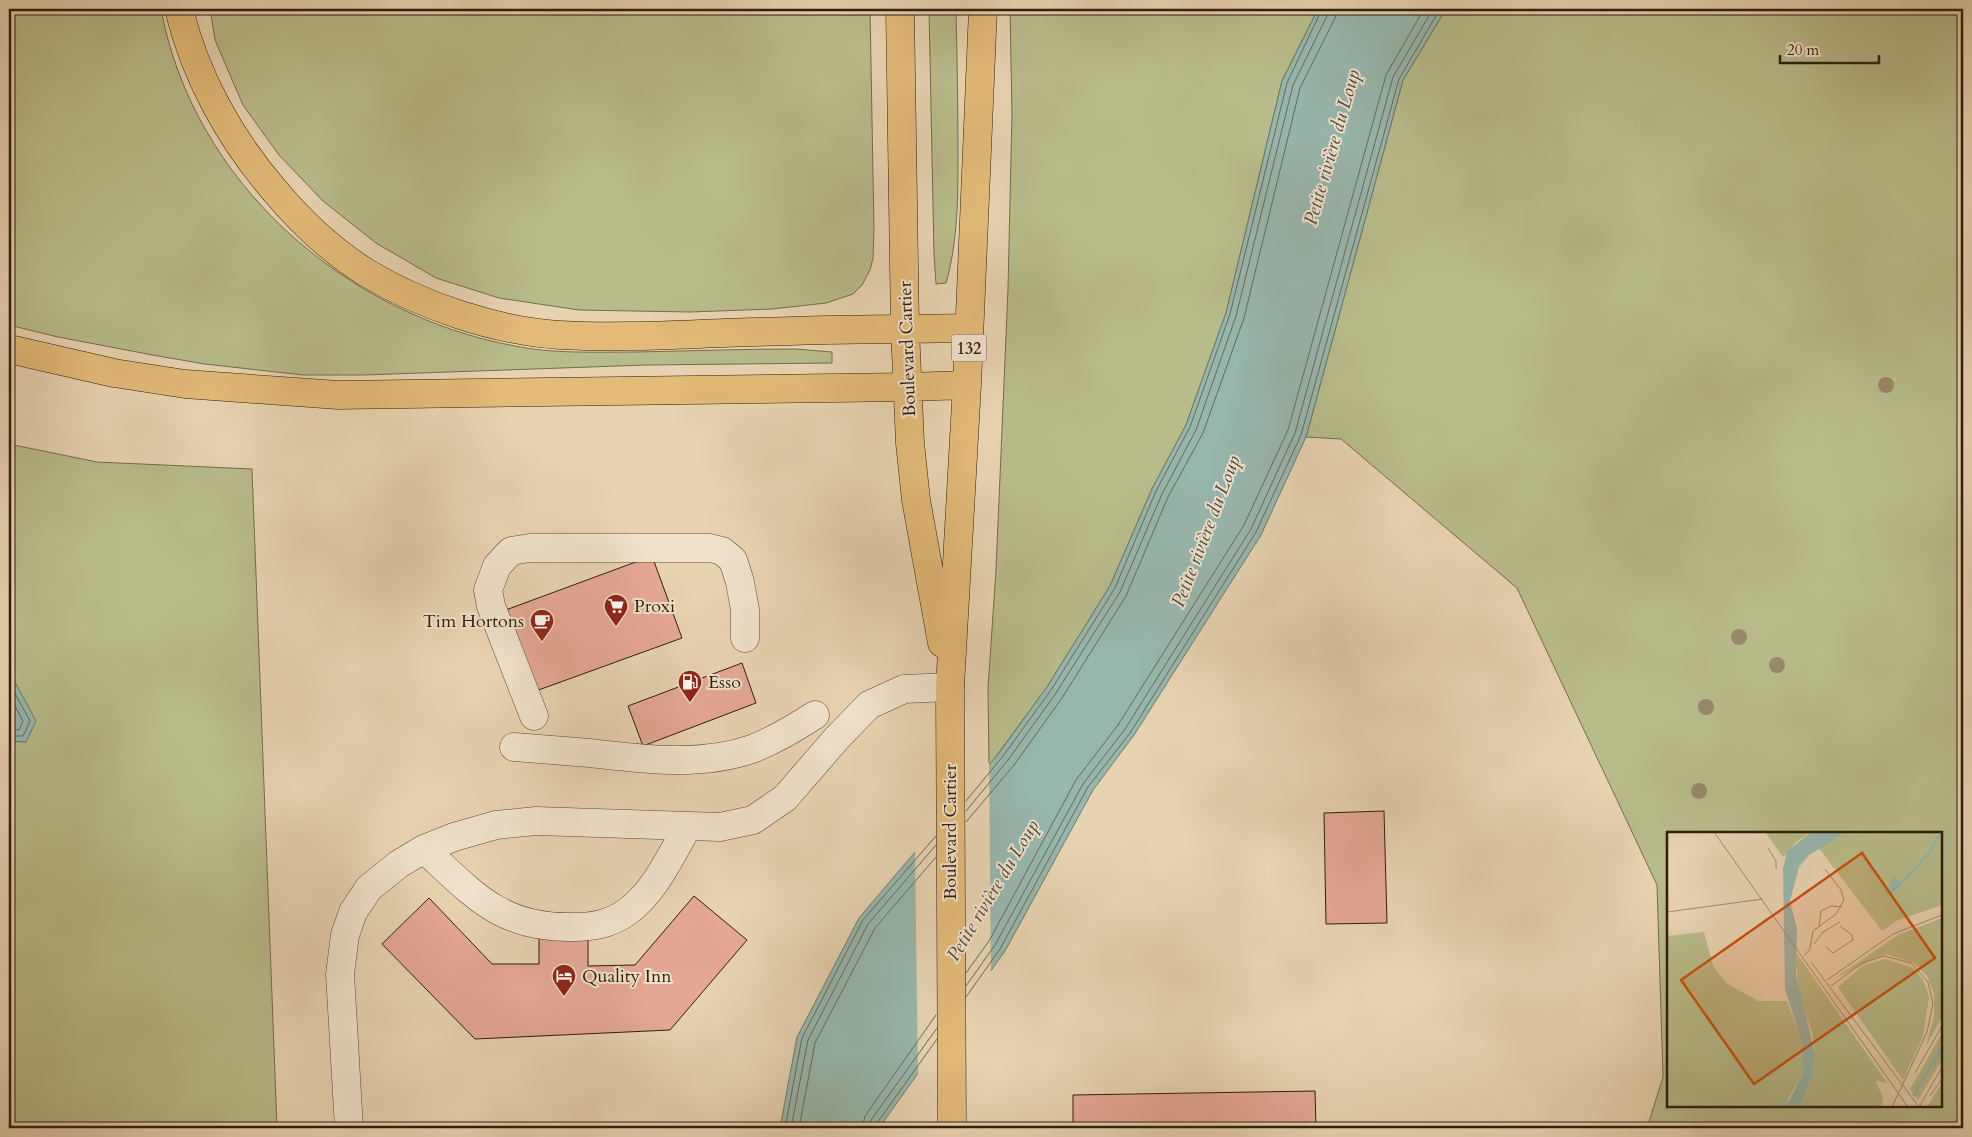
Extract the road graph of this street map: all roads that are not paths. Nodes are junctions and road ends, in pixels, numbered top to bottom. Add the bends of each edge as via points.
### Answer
1 (179, 9) edge
2 (900, 9) edge
3 (983, 9) edge
4 (970, 328) junction
5 (905, 329) junction
6 (9, 350) edge
7 (967, 385) junction
8 (907, 387) junction
9 (745, 638) dead end
10 (950, 687) junction
11 (815, 715) dead end
12 (534, 716) dead end
13 (514, 747) dead end
14 (688, 826) junction
15 (424, 849) junction
16 (349, 1128) edge
17 (952, 1128) edge

1 - 5 main road via 185,33 225,123 257,170 292,211 326,242 367,272 417,298 460,315 558,335
2 - 5 main road, Boulevard Cartier / 132
3 - 4 main road, Boulevard Cartier / 132
4 - 5 main road
4 - 7 main road, Boulevard Cartier / 132
5 - 8 main road, Boulevard Cartier / 132
6 - 8 main road via 114,373 185,384 338,395
7 - 8 main road
7 - 10 main road, Boulevard Cartier / 132
8 - 10 main road, Boulevard Cartier / 132 via 916,500
9 - 12 lane via 740,582 733,560 722,551 644,547 511,551 497,566 488,590 491,606
10 - 14 lane via 904,689 869,705 785,798 753,820 720,827
10 - 17 main road, Boulevard Cartier / 132
11 - 13 lane via 779,737 719,757 651,760
14 - 15 lane via 536,821 496,825
14 - 15 lane via 650,888 627,912 593,927 552,928 527,924 499,912 472,893
15 - 16 lane via 369,888 353,912 345,935 340,974

